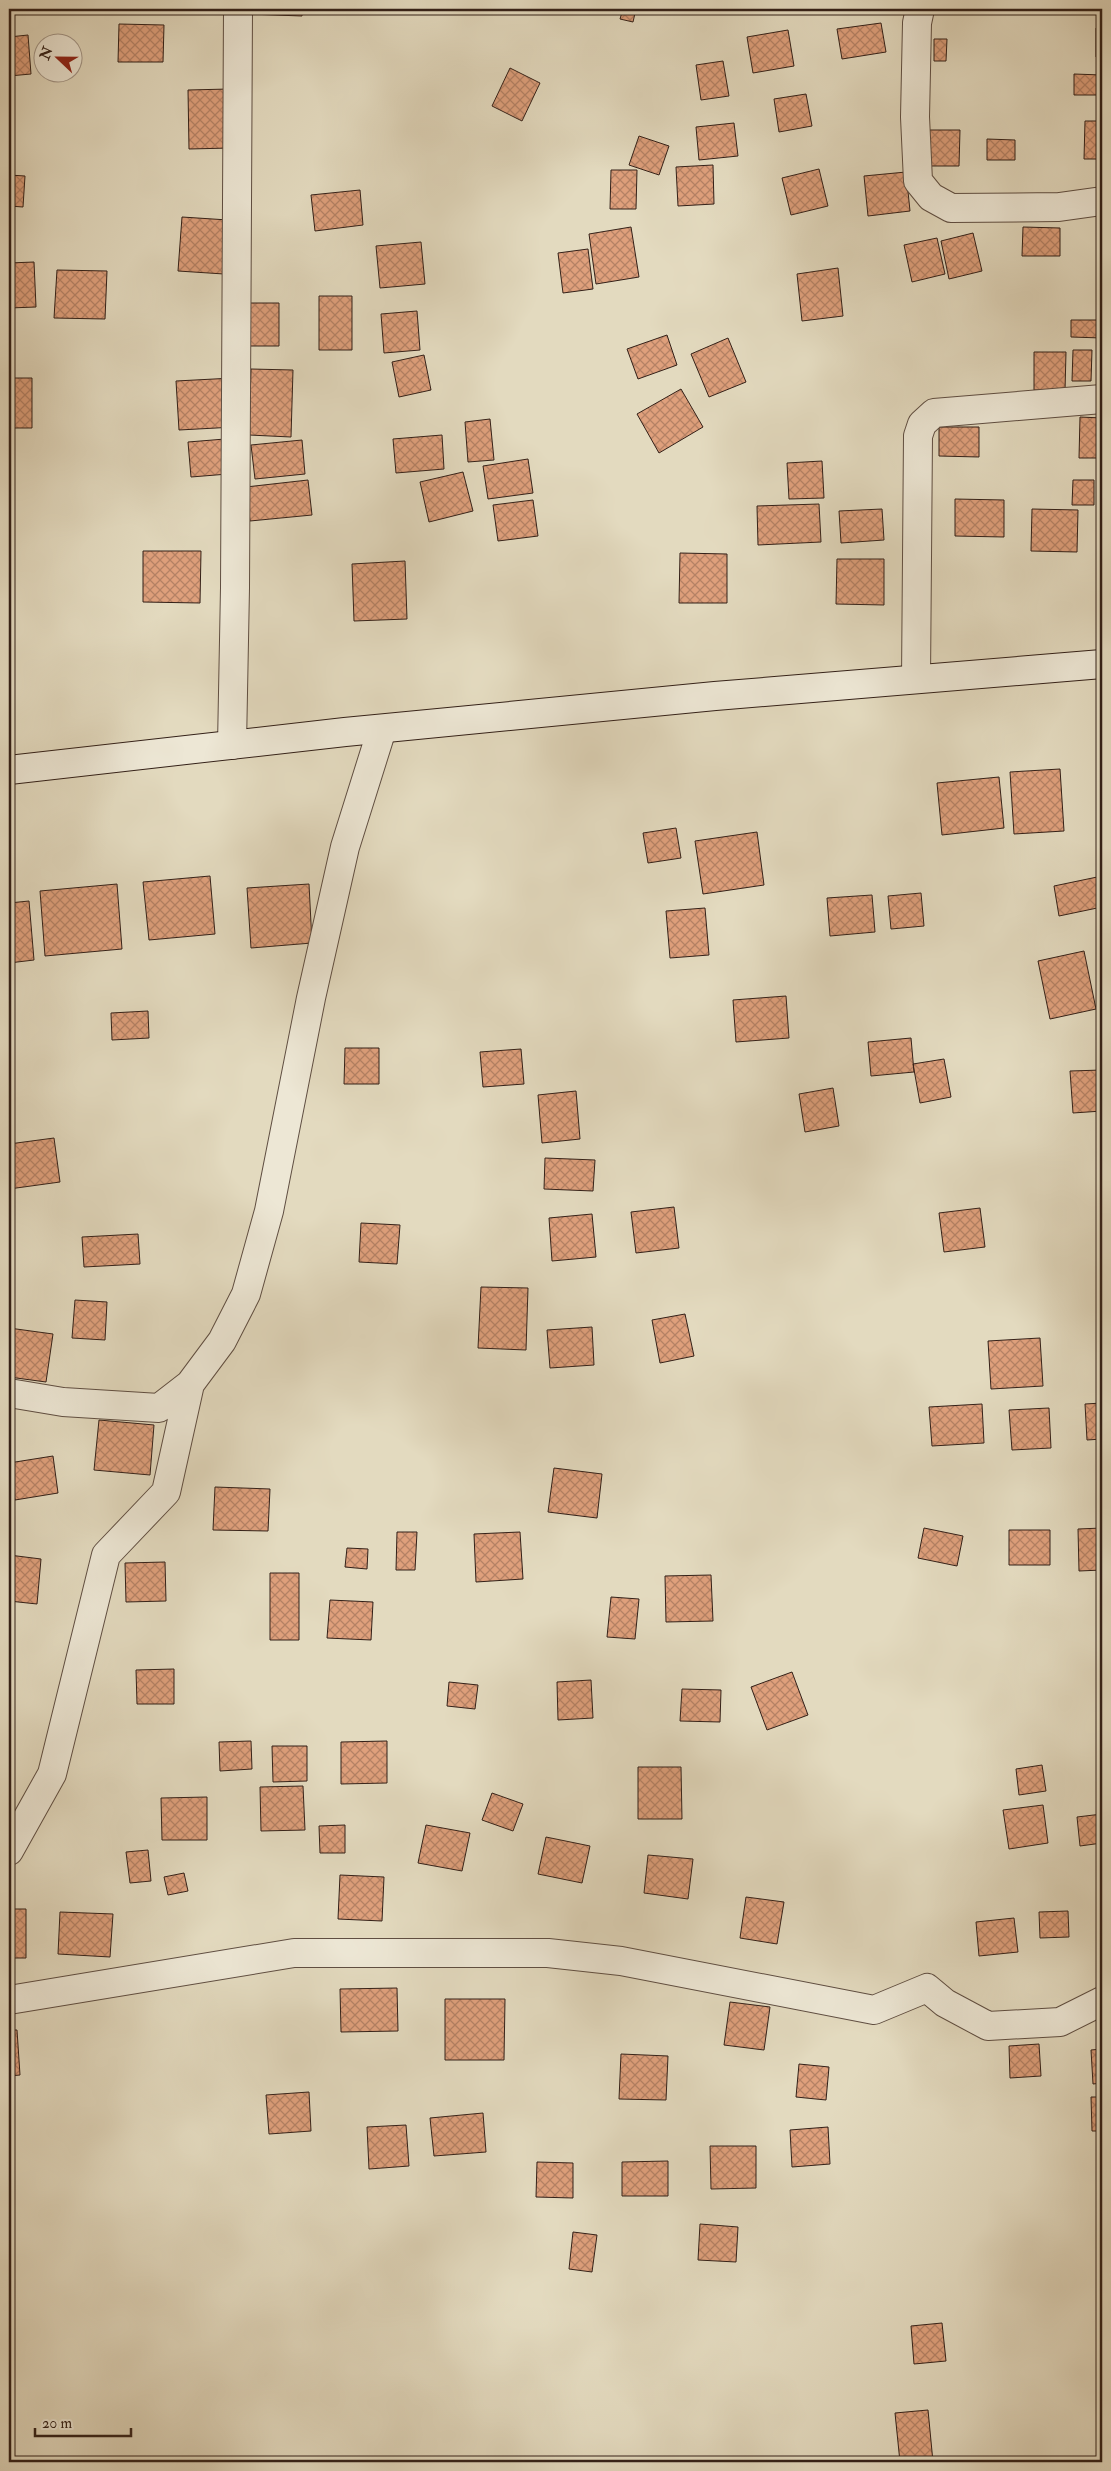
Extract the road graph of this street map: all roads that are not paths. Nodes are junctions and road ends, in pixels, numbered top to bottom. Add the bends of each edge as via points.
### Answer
1 (238, 9) edge
2 (920, 9) edge
3 (1102, 201) edge
4 (1102, 399) edge
5 (1102, 664) edge
6 (916, 679) junction
7 (382, 729) junction
8 (232, 745) junction
9 (9, 770) edge
10 (190, 1384) junction
11 (9, 1393) edge
12 (9, 1851) edge
13 (9, 2000) edge
14 (1102, 2001) edge

1 - 8 street
2 - 3 street via 915,116 918,181 931,197 951,208 1059,207
4 - 6 street via 934,413 922,424 918,436
5 - 6 street
6 - 7 street
7 - 8 street
7 - 10 street via 345,847 269,1211 246,1294 222,1341
8 - 9 street
10 - 11 street via 158,1408 63,1402
10 - 12 street via 166,1492 106,1555 52,1774
13 - 14 street via 294,1953 548,1953 621,1961 874,2010 927,1988 945,2003 988,2026 1060,2022

